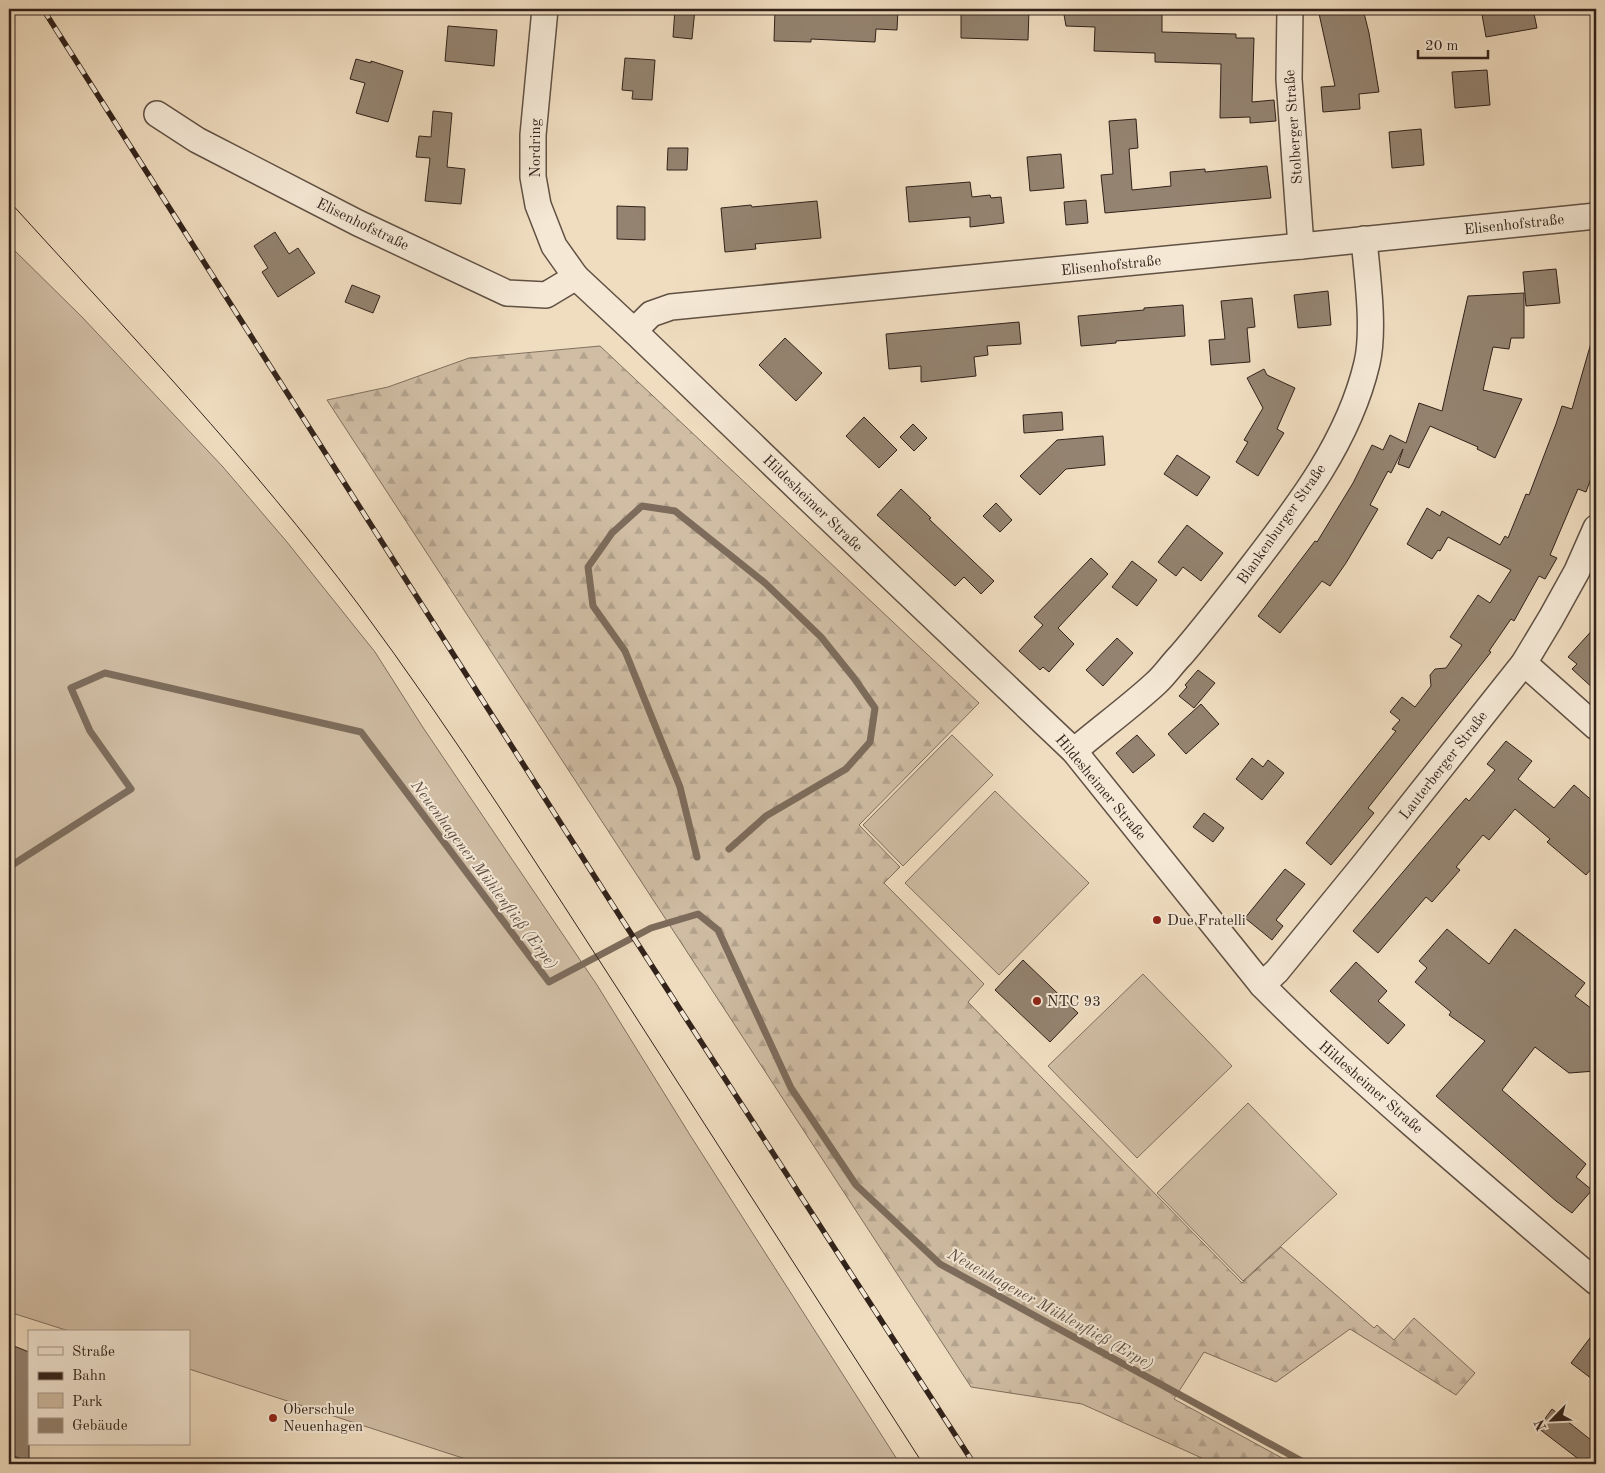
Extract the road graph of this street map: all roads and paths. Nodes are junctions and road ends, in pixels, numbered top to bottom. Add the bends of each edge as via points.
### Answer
1 (541, 9) edge
2 (1290, 9) edge
3 (157, 114) dead end
4 (1596, 216) edge
5 (1364, 239) junction
6 (1301, 246) junction
7 (576, 277) junction
8 (634, 331) junction
9 (1596, 528) edge
10 (1524, 663) junction
11 (1596, 727) edge
12 (1074, 751) junction
13 (1262, 985) junction
14 (1596, 1282) edge

1 - 7 street, Nordring via 533,177 538,205 550,237
2 - 6 street, Stolberger Straße via 1289,79
3 - 7 street, Elisenhofstraße via 197,140 358,223 507,293 546,296
4 - 5 street, Elisenhofstraße
5 - 6 street, Elisenhofstraße
5 - 12 street, Blankenburger Straße via 1370,330 1368,361 1347,423 1321,469 1282,528 1157,682
6 - 8 street, Elisenhofstraße via 671,306 651,314
7 - 8 street, Hildesheimer Straße
8 - 12 street, Hildesheimer Straße
9 - 10 street, Lauterberger Straße via 1577,571
10 - 11 street
10 - 13 street, Lauterberger Straße via 1362,867
12 - 13 street, Hildesheimer Straße
13 - 14 street, Hildesheimer Straße via 1329,1051

